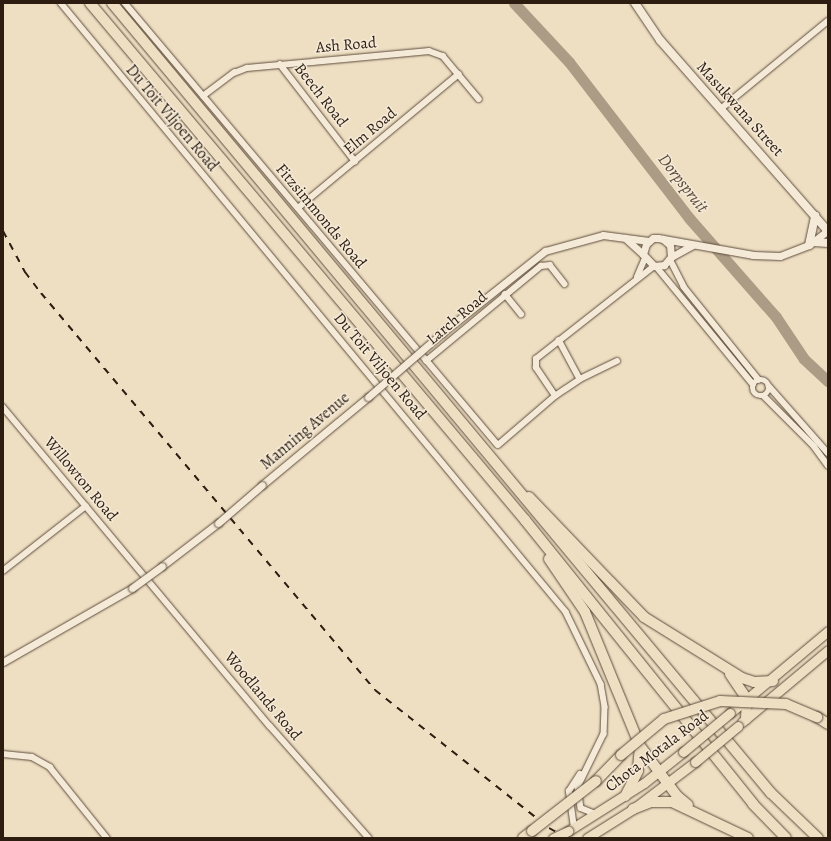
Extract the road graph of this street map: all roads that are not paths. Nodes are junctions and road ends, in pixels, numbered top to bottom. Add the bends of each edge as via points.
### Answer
1 (60, 3) edge
2 (90, 3) edge
3 (112, 3) edge
4 (125, 3) edge
5 (635, 3) edge
6 (828, 21) edge
7 (280, 64) junction
8 (459, 74) junction
9 (203, 96) junction
10 (479, 99) dead end
11 (722, 108) junction
12 (355, 161) junction
13 (298, 208) junction
14 (814, 216) junction
15 (828, 230) edge
16 (625, 238) junction
17 (663, 239) junction
18 (649, 241) junction
19 (811, 243) junction
20 (828, 243) edge
21 (696, 245) junction
22 (644, 256) junction
23 (671, 258) junction
24 (655, 266) junction
25 (637, 277) junction
26 (565, 284) dead end
27 (505, 294) junction
28 (521, 314) dead end
29 (559, 340) junction
30 (426, 361) junction
31 (617, 362) dead end
32 (580, 379) junction
33 (759, 380) junction
34 (753, 384) junction
35 (769, 386) junction
36 (555, 396) junction
37 (764, 396) junction
38 (3, 407) edge
39 (828, 453) edge
40 (828, 465) edge
41 (513, 484) junction
42 (86, 506) junction
43 (525, 520) junction
44 (138, 569) joint
45 (3, 571) edge
46 (828, 631) edge
47 (828, 650) edge
48 (3, 662) edge
49 (718, 663) junction
50 (773, 680) junction
51 (747, 699) junction
52 (742, 722) junction
53 (828, 724) edge
54 (640, 746) junction
55 (3, 754) edge
56 (661, 771) junction
57 (582, 773) junction
58 (669, 784) junction
59 (625, 796) junction
60 (633, 809) junction
61 (598, 814) junction
62 (718, 822) junction
63 (571, 829) junction
64 (589, 837) edge
65 (107, 838) edge
66 (369, 838) edge
67 (522, 838) edge
68 (553, 838) edge
69 (748, 838) edge
70 (786, 838) edge
71 (818, 838) edge

1 - 57 street, Du Toit Viljoen Road via 566,612 601,684 607,720 599,746
2 - 43 highway
3 - 41 highway
4 - 9 street, Fitzsimmonds Road
5 - 11 main road, Masukwana Street via 660,40
6 - 11 street
7 - 8 street, Ash Road via 429,51 443,56
7 - 9 street, Ash Road via 241,69
7 - 12 street, Beech Road
8 - 10 street, Ash Road
8 - 12 street, Elm Road
9 - 13 street, Fitzsimmonds Road
11 - 14 main road, Masukwana Street
12 - 13 street, Elm Road
13 - 30 street, Fitzsimmonds Road
14 - 15 main road, Masukwana Street
14 - 19 main road
15 - 19 street
16 - 18 street, Manning Avenue
16 - 22 street
16 - 48 street, Manning Avenue, bridge via 588,237 545,251 442,333 218,523 162,566 132,588
17 - 18 street
17 - 21 street
17 - 23 street via 670,244
18 - 22 street
19 - 20 main road
19 - 21 street via 780,256
21 - 23 street
22 - 24 street
22 - 25 street
23 - 24 street
23 - 33 street via 684,288
24 - 25 street
24 - 34 street
25 - 29 street
26 - 27 street, Larch Road via 550,265 545,265
27 - 28 street, Larch Road
27 - 30 street, Larch Road
29 - 32 street
29 - 36 street via 535,364
30 - 36 street, Fitzsimmonds Road via 498,445
31 - 32 street
32 - 36 street
33 - 34 street
33 - 35 street
34 - 37 street via 754,393
35 - 37 street
35 - 39 street
37 - 40 street via 814,446
38 - 42 street, Willowton Road
41 - 49 highway via 540,505 644,617
41 - 71 highway via 771,793
42 - 44 street, Willowton Road
42 - 45 street
43 - 54 highway via 585,612
43 - 70 highway via 753,804
44 - 66 street, Woodlands Road
46 - 50 main road, Chota Motala Road
47 - 52 main road, Chota Motala Road
49 - 50 highway via 748,680
49 - 51 highway via 734,676
50 - 51 main road, Chota Motala Road
51 - 52 highway
51 - 56 main road, Chota Motala Road, bridge
52 - 58 main road, Chota Motala Road, bridge
53 - 67 highway, bridge via 786,704 720,701 664,720 621,755 596,782
54 - 56 highway
54 - 59 highway via 638,771
55 - 65 street via 32,757 50,767
56 - 58 highway
56 - 59 main road, Chota Motala Road
57 - 61 street, Du Toit Viljoen Road via 578,787 581,808
57 - 63 street, Du Toit Viljoen Road via 570,786
58 - 60 main road, Chota Motala Road
58 - 62 highway via 682,801
59 - 61 main road, Chota Motala Road
60 - 62 highway via 652,802 672,802
60 - 64 main road, Chota Motala Road
61 - 63 main road, Chota Motala Road
62 - 69 highway
63 - 68 main road, Chota Motala Road, bridge

